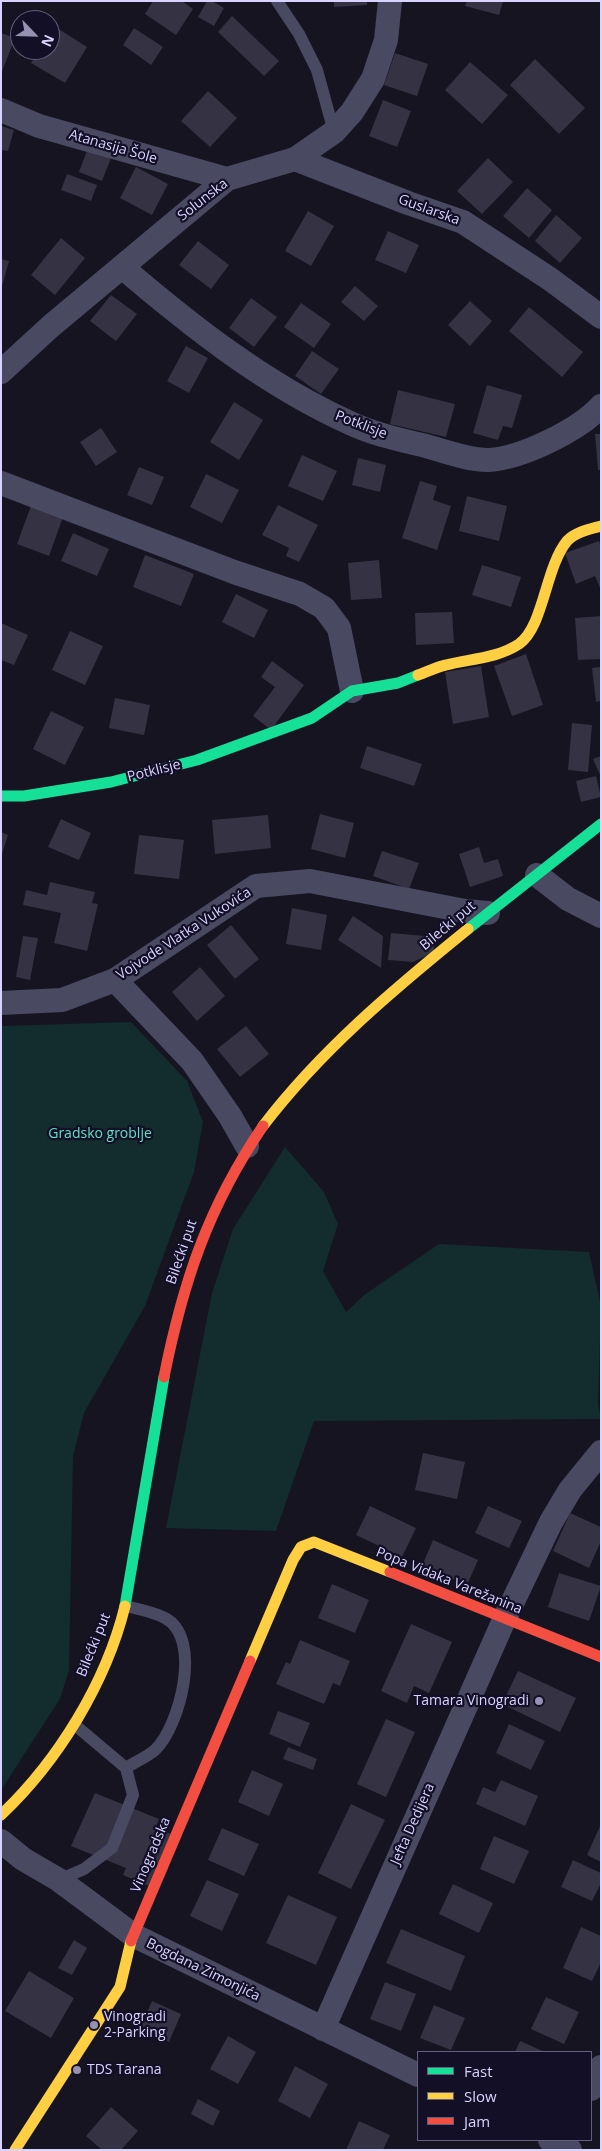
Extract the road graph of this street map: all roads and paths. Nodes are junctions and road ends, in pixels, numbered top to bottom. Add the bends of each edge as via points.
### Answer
1 (277, 1) edge
2 (390, 1) edge
3 (1, 110) edge
4 (334, 132) junction
5 (296, 159) junction
6 (227, 179) junction
7 (122, 267) junction
8 (601, 318) edge
9 (1, 372) edge
10 (601, 406) edge
11 (1, 483) edge
12 (601, 526) edge
13 (352, 691) junction
14 (1, 796) edge
15 (601, 824) edge
16 (537, 874) junction
17 (488, 913) junction
18 (601, 916) edge
19 (115, 980) junction
20 (1, 1004) edge
21 (247, 1146) junction
22 (601, 1452) edge
23 (293, 1560) joint
24 (125, 1606) junction
25 (504, 1620) junction
26 (601, 1657) edge
27 (75, 1724) junction
28 (126, 1768) junction
29 (1, 1815) edge
30 (1, 1841) edge
31 (59, 1880) junction
32 (133, 1935) junction
33 (323, 2029) junction
34 (601, 2067) edge
35 (417, 2075) edge
36 (592, 2087) edge
37 (16, 2150) edge

1 - 4 lane via 317,70
2 - 4 street, Solunska via 386,40 373,79 352,112
3 - 6 street, Atanasija Šole via 39,126
4 - 5 street, Solunska
5 - 6 street, Solunska
5 - 8 street, Guslarska via 463,222 550,279
6 - 7 street, Solunska
7 - 9 street, Solunska
7 - 10 street, Potklisje via 177,314 299,396 351,424 402,440 488,460 526,451 568,430
11 - 13 street via 300,594 324,608 339,628
12 - 13 street, Potklisje via 580,532 567,541 548,577 535,623 520,643 496,654 444,665 398,683
13 - 14 street, Potklisje via 312,718 197,760 112,782 24,796
15 - 16 street, Bilećki put
16 - 17 street, Bilećki put
16 - 18 street via 568,899
17 - 19 street, Vojvode Vlatka Vukovića via 310,881 256,886
17 - 21 street, Bilećki put via 349,1030 302,1076
19 - 20 street, Vojvode Vlatka Vukovića via 62,1000
19 - 21 street via 192,1061
21 - 24 street, Bilećki put via 199,1244 174,1327
22 - 25 street, Jefta Dedijera via 570,1490 551,1522
23 - 25 street, Popa Vidaka Varežanina via 301,1547 314,1542
23 - 32 street, Vinogradska
24 - 27 street, Bilećki put via 109,1652
24 - 28 lane via 166,1618 184,1639 185,1672 176,1717 155,1750
25 - 26 street, Popa Vidaka Varežanina
25 - 33 street, Jefta Dedijera
27 - 28 lane
27 - 29 street, Bilećki put via 52,1762
28 - 31 lane via 133,1795 112,1848 84,1869
30 - 31 street, Bogdana Zimonjića via 23,1859
31 - 32 street, Bogdana Zimonjića
32 - 33 street, Bogdana Zimonjića
32 - 37 street, Vinogradska via 120,1987
33 - 35 street, Bogdana Zimonjića
34 - 36 street

